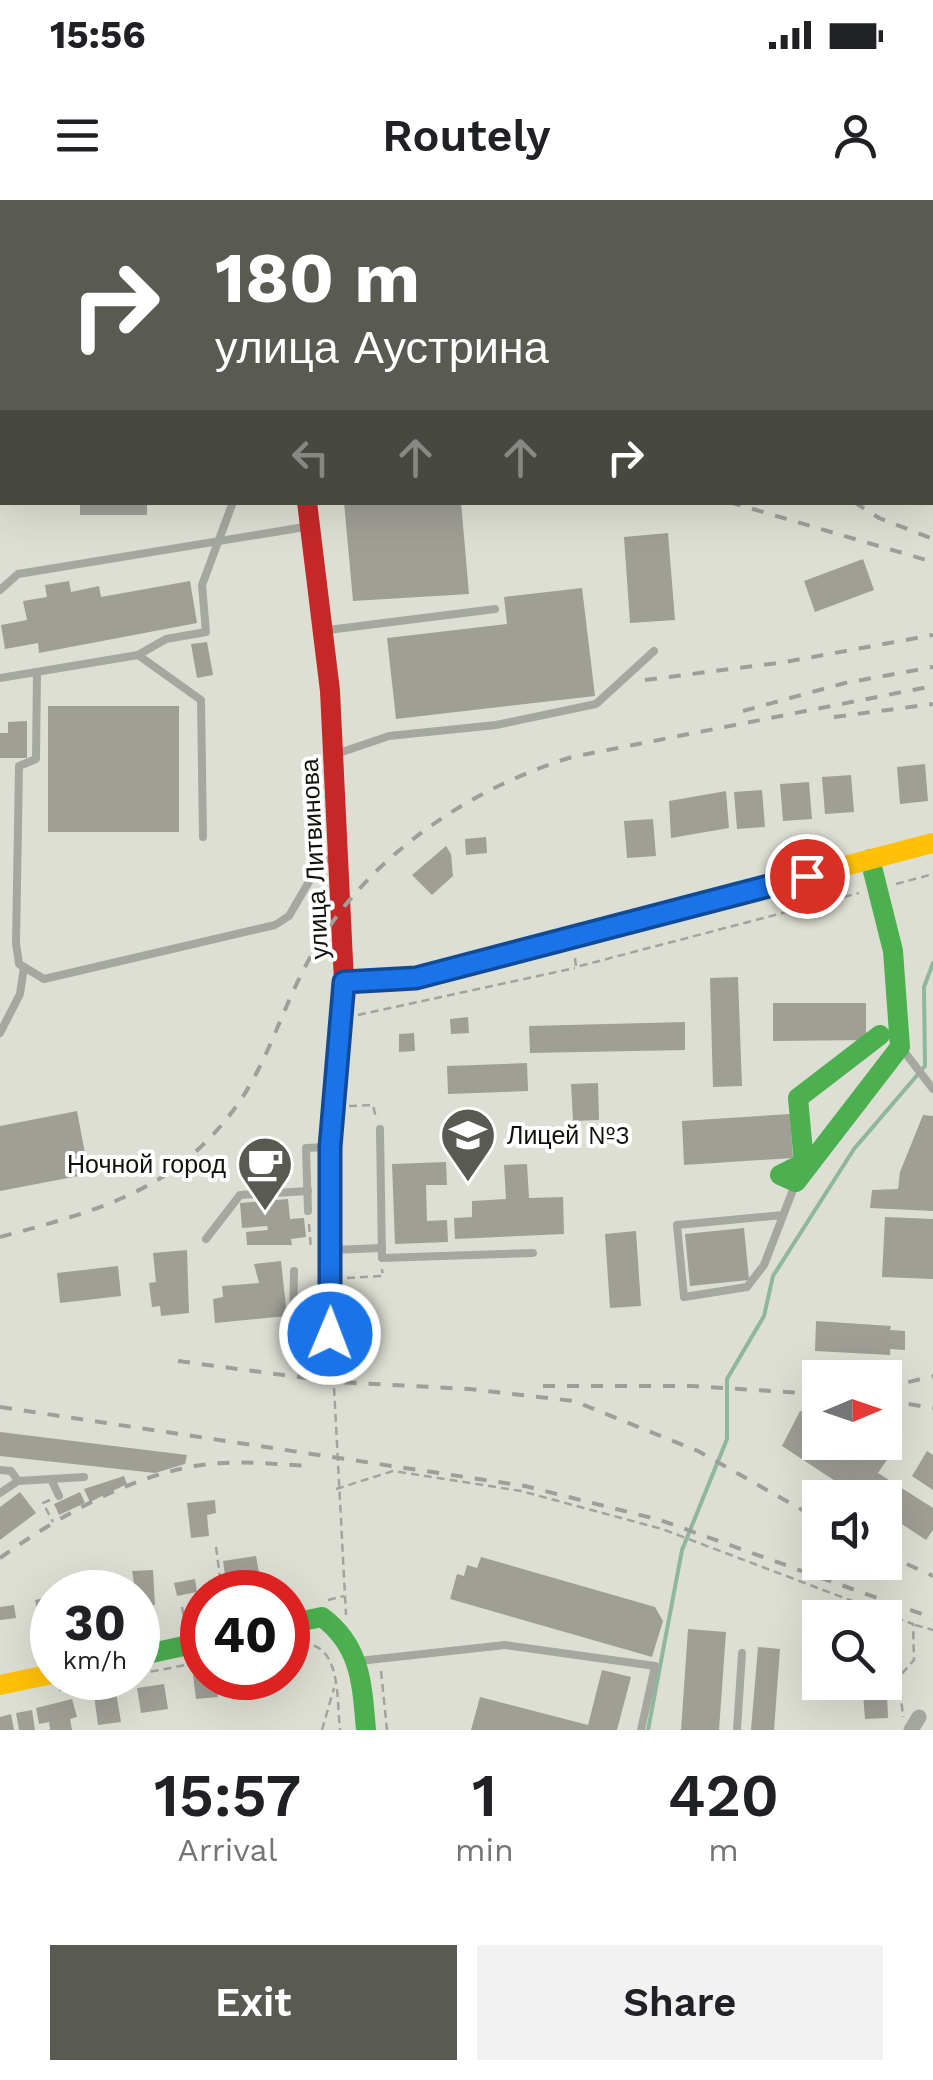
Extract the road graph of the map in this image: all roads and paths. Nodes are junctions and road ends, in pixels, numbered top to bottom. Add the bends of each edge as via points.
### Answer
1 (232, 505) edge
2 (307, 505) edge
3 (310, 526) junction
4 (218, 541) junction
5 (0, 590) edge
6 (495, 609) dead end
7 (324, 630) junction
8 (654, 651) dead end
9 (138, 655) junction
10 (37, 672) junction
11 (0, 678) edge
12 (334, 754) junction
13 (203, 837) dead end
14 (933, 843) edge
15 (341, 855) junction
16 (870, 859) junction
17 (933, 874) edge
18 (878, 888) junction
19 (571, 938) junction
20 (24, 967) junction
21 (576, 968) junction
22 (344, 982) junction
23 (340, 1019) junction
24 (0, 1032) edge
25 (880, 1035) dead end
26 (900, 1046) junction
27 (933, 1089) edge
28 (333, 1107) junction
29 (380, 1130) joint
30 (330, 1147) junction
31 (796, 1182) junction
32 (308, 1191) junction
33 (308, 1211) dead end
34 (783, 1215) dead end
35 (206, 1239) dead end
36 (329, 1250) junction
37 (382, 1253) junction
38 (533, 1253) dead end
39 (294, 1271) dead end
40 (330, 1279) junction
41 (330, 1334) junction
42 (0, 1470) edge
43 (84, 1477) dead end
44 (51, 1479) junction
45 (18, 1481) junction
46 (336, 1488) junction
47 (0, 1493) edge
48 (58, 1496) joint
49 (53, 1522) dead end
50 (216, 1547) dead end
51 (219, 1570) edge
52 (310, 1619) edge
53 (913, 1624) junction
54 (933, 1630) edge
55 (346, 1632) junction
56 (310, 1643) edge
57 (742, 1653) dead end
58 (369, 1660) junction
59 (30, 1684) edge
60 (335, 1685) junction
61 (0, 1686) edge
62 (917, 1725) edge
63 (322, 1730) edge
64 (340, 1730) edge
65 (366, 1730) edge
66 (386, 1730) edge
67 (641, 1730) edge
68 (737, 1730) edge

1 - 4 lane
2 - 3 main road, улица Литвинова
3 - 4 lane
3 - 7 main road, улица Литвинова
4 - 5 lane via 18,574
4 - 9 lane via 202,585 206,632 166,639
6 - 7 lane
7 - 12 main road, улица Литвинова
8 - 12 lane via 596,704 496,725 389,736
9 - 10 lane
9 - 13 lane via 201,700
10 - 11 lane
10 - 20 lane via 36,758 20,766 18,786 16,943
12 - 15 main road, улица Литвинова
14 - 16 main road
15 - 20 lane via 321,861 289,916 275,925 44,980
15 - 22 main road, улица Литвинова
16 - 18 main road
16 - 19 main road
17 - 18 path
18 - 21 path
18 - 26 main road via 893,951
19 - 21 path
19 - 22 main road via 416,978
20 - 24 lane via 20,994
21 - 23 path
22 - 23 main road, улица Литвинова
23 - 28 main road, улица Литвинова
25 - 31 main road via 798,1098 804,1162 780,1175
26 - 27 lane
26 - 31 main road
28 - 29 path via 373,1106
28 - 30 main road, улица Литвинова
29 - 37 lane
30 - 32 lane via 306,1148
30 - 36 main road, улица Литвинова
31 - 34 lane via 764,1265 747,1287 684,1297 677,1225
32 - 33 lane
32 - 35 lane via 240,1196
36 - 37 lane
36 - 40 main road, улица Литвинова
37 - 38 lane
37 - 40 path via 382,1276
39 - 41 lane via 293,1331 299,1338
40 - 41 main road, улица Литвинова
41 - 46 path
42 - 45 lane
43 - 44 lane
44 - 45 lane
44 - 48 lane
45 - 47 lane
46 - 53 path via 393,1471 522,1491 662,1529
46 - 55 path
48 - 49 path via 43,1503
50 - 51 path
52 - 55 main road via 322,1617
53 - 54 path
53 - 62 path via 914,1660 899,1677
55 - 58 main road
56 - 60 path via 331,1657
57 - 68 lane
58 - 65 main road
58 - 66 path
58 - 67 lane via 505,1645 655,1666
59 - 61 main road
60 - 63 path
60 - 64 path

